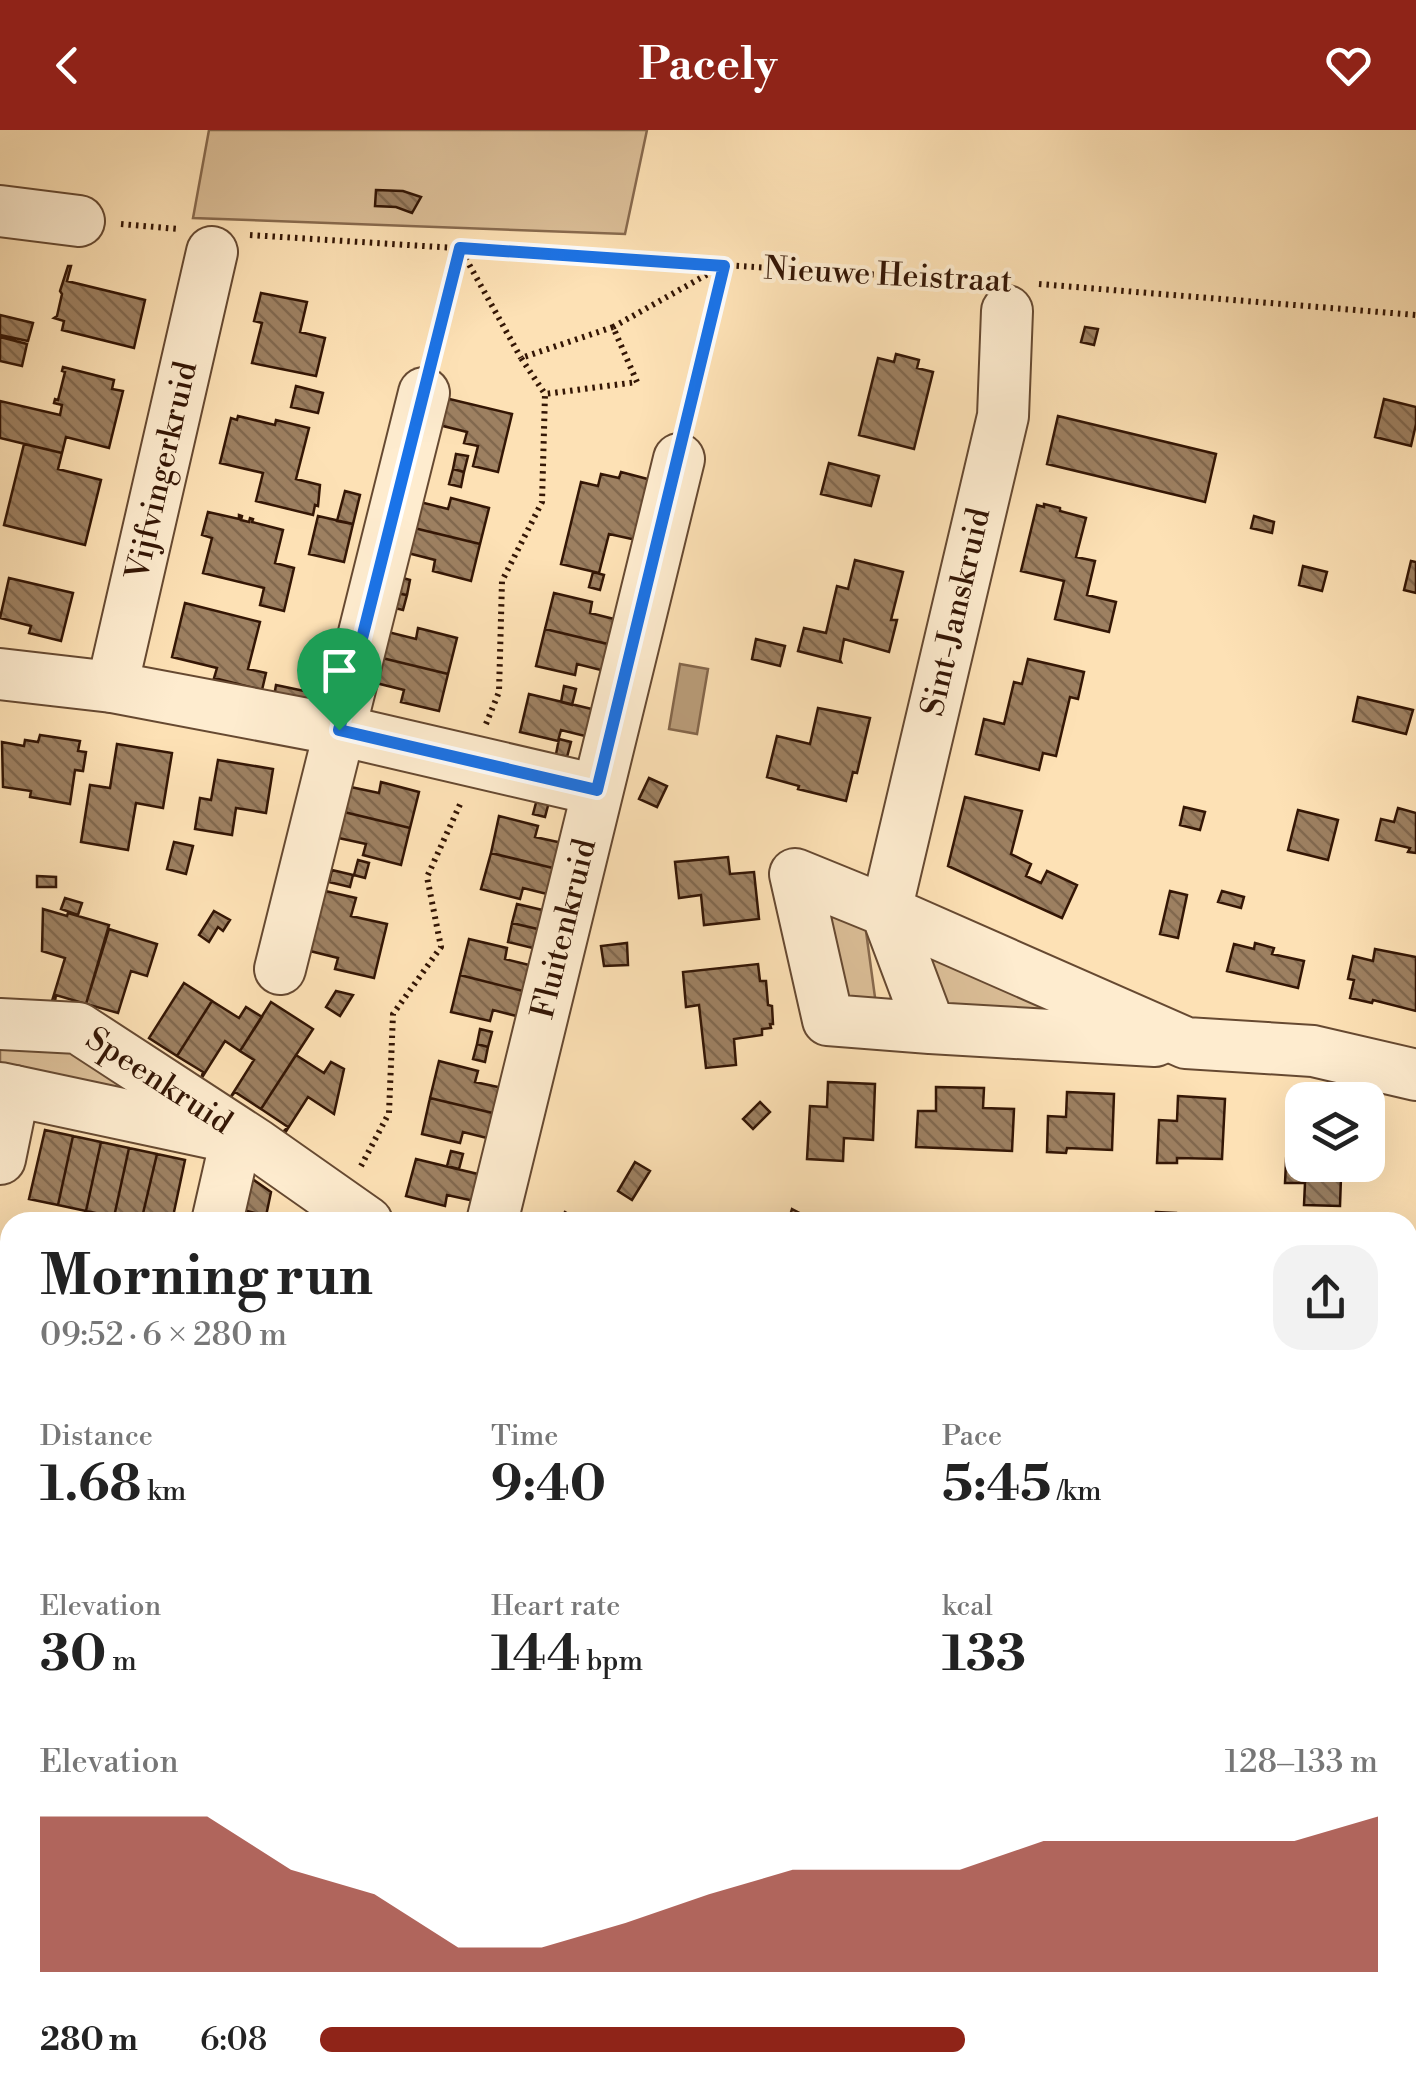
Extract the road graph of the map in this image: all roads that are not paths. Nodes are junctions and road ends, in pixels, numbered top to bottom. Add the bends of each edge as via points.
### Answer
1 (0, 211) edge
2 (79, 220) road end
3 (208, 239) road end
4 (1010, 292) road end
5 (424, 393) road end
6 (679, 459) road end
7 (0, 674) edge
8 (112, 687) junction
9 (339, 730) junction
10 (597, 790) junction
11 (886, 911) junction
12 (280, 969) dead end
13 (0, 1024) edge
14 (930, 1028) junction
15 (1186, 1043) junction
16 (1416, 1075) edge
17 (7, 1089) edge
18 (246, 1141) junction
19 (0, 1159) edge
20 (221, 1212) edge
21 (352, 1212) edge
22 (494, 1212) edge

1 - 2 street
3 - 8 street, Vijfvingerkruid
4 - 11 street, Sint-Janskruid via 1003,416
5 - 9 street
6 - 10 street, Fluitenkruid
7 - 8 street
8 - 9 street
9 - 10 street
9 - 12 street
10 - 22 street, Fluitenkruid
11 - 14 street
11 - 14 street via 796,874 828,1020
11 - 15 street
13 - 18 street, Speenkruid via 78,1028
14 - 15 street
15 - 16 street via 1313,1051
17 - 18 street, Speenkruid
17 - 19 street, Speenkruid
18 - 20 street
18 - 21 street, Speenkruid

